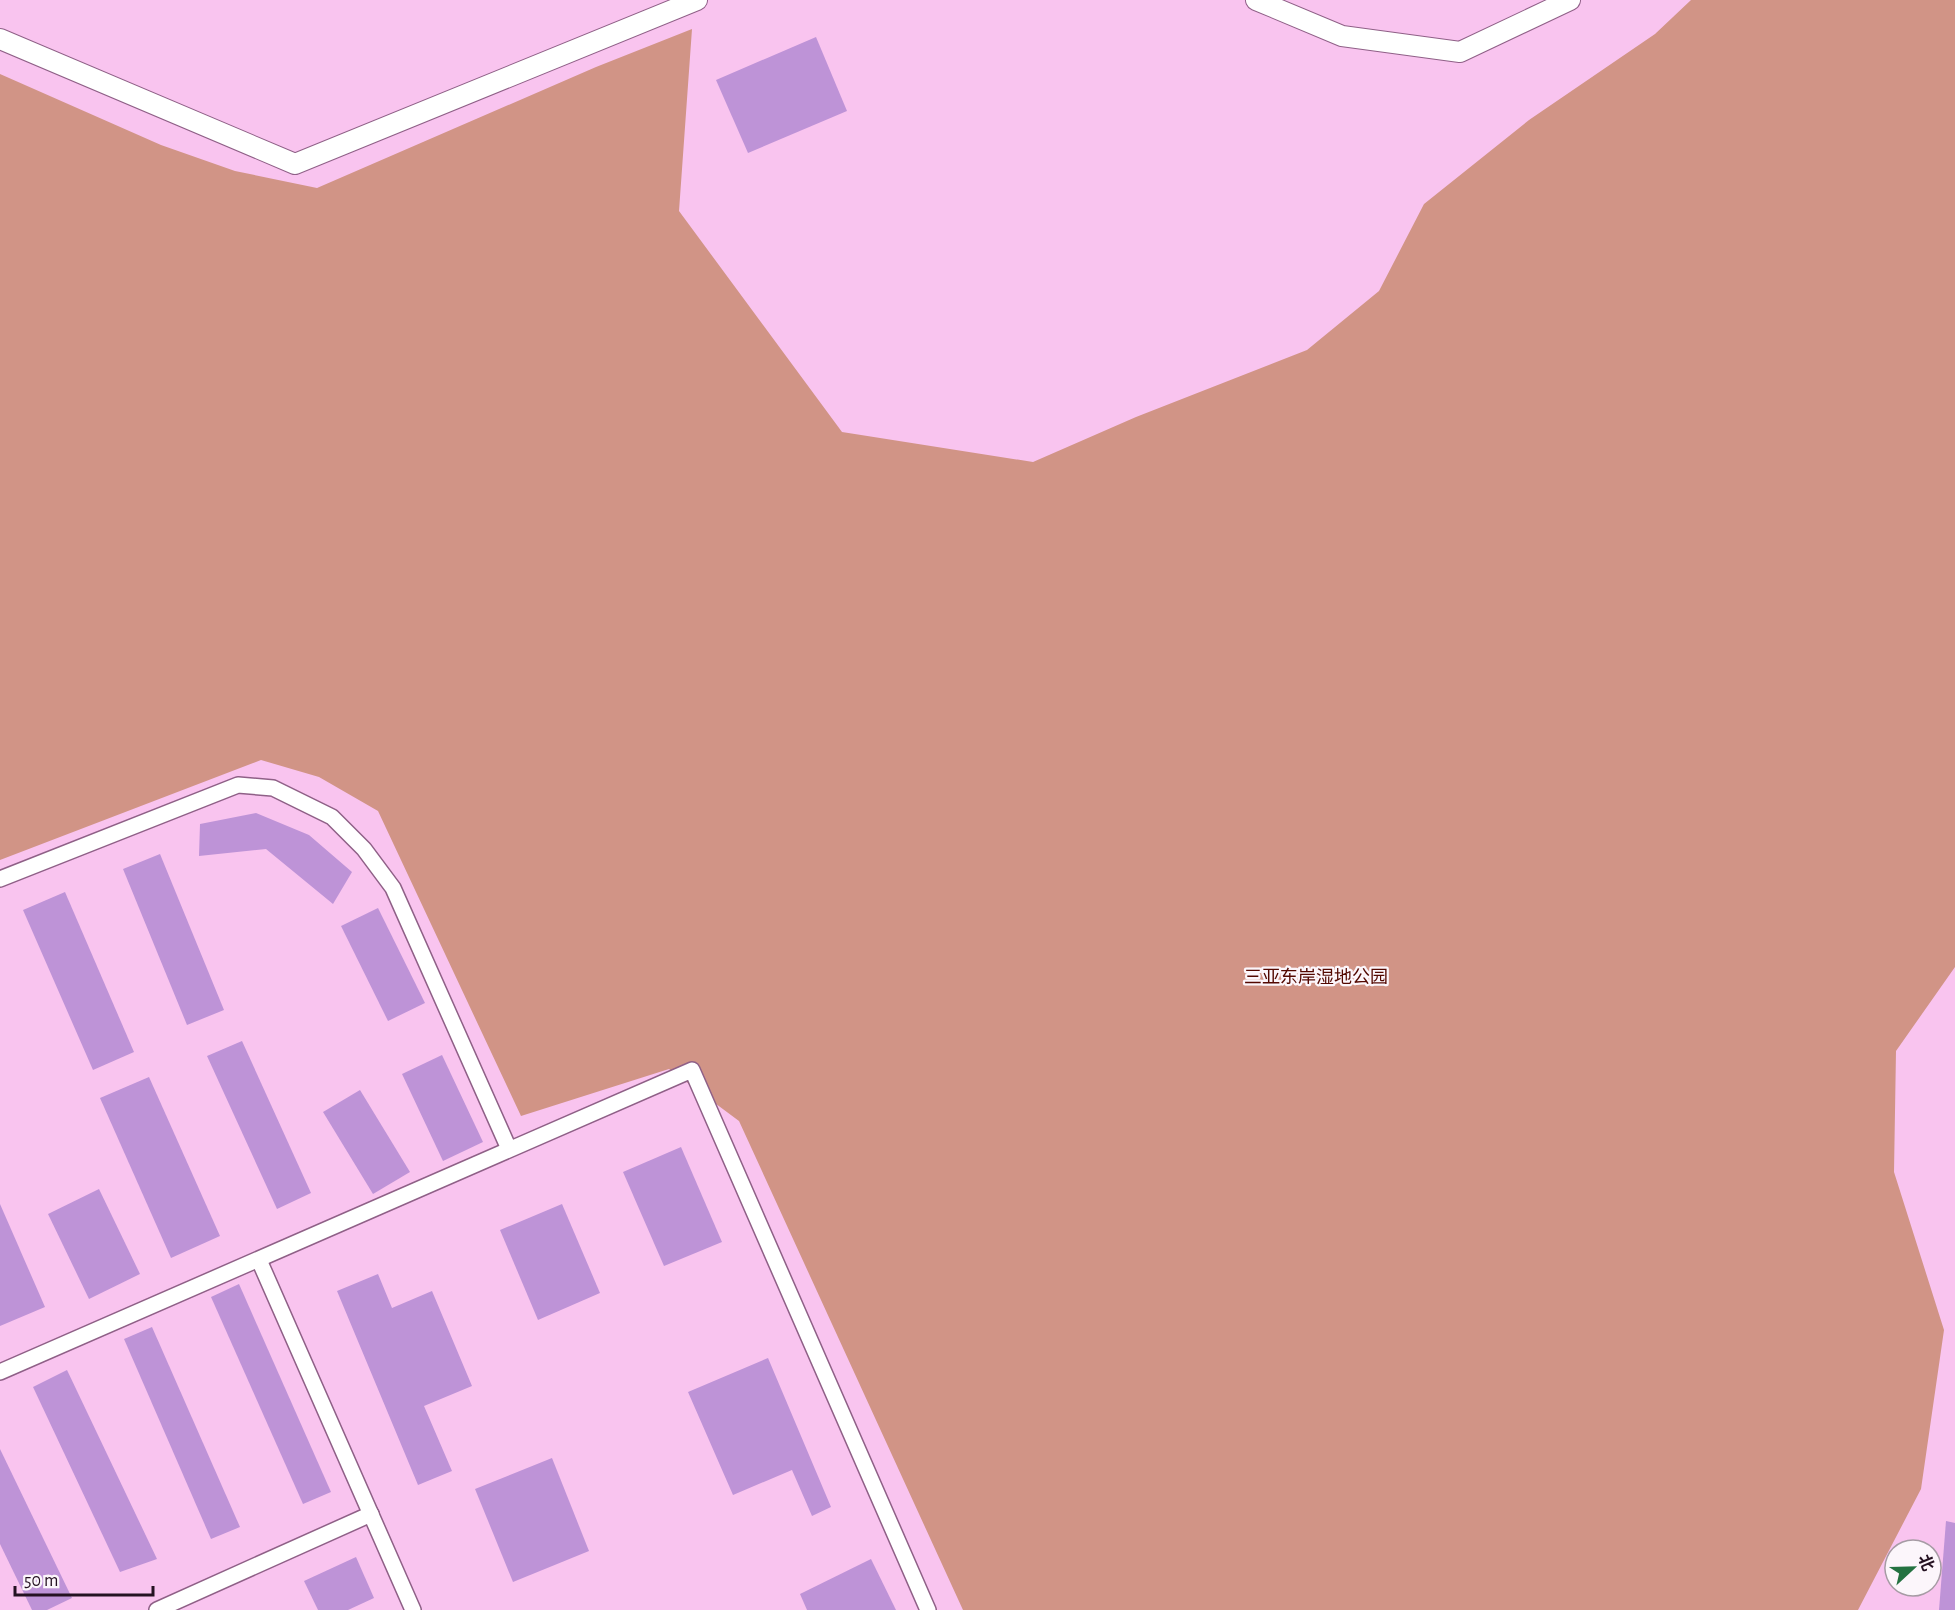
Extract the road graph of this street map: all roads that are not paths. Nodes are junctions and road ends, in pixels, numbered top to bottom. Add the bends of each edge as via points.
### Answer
1 (697, 0) edge
2 (1256, 0) edge
3 (1570, 0) edge
4 (0, 39) edge
5 (0, 879) edge
6 (509, 1149) junction
7 (259, 1260) junction
8 (0, 1372) edge
9 (371, 1514) junction
10 (157, 1610) edge
11 (413, 1610) edge
12 (928, 1610) edge

1 - 4 street via 295,164
2 - 3 street via 1342,36 1460,52
5 - 6 street via 238,785 273,788 332,817 364,849 393,888
6 - 7 street
6 - 12 street via 692,1070
7 - 8 street
7 - 9 street
9 - 10 street
9 - 11 street

